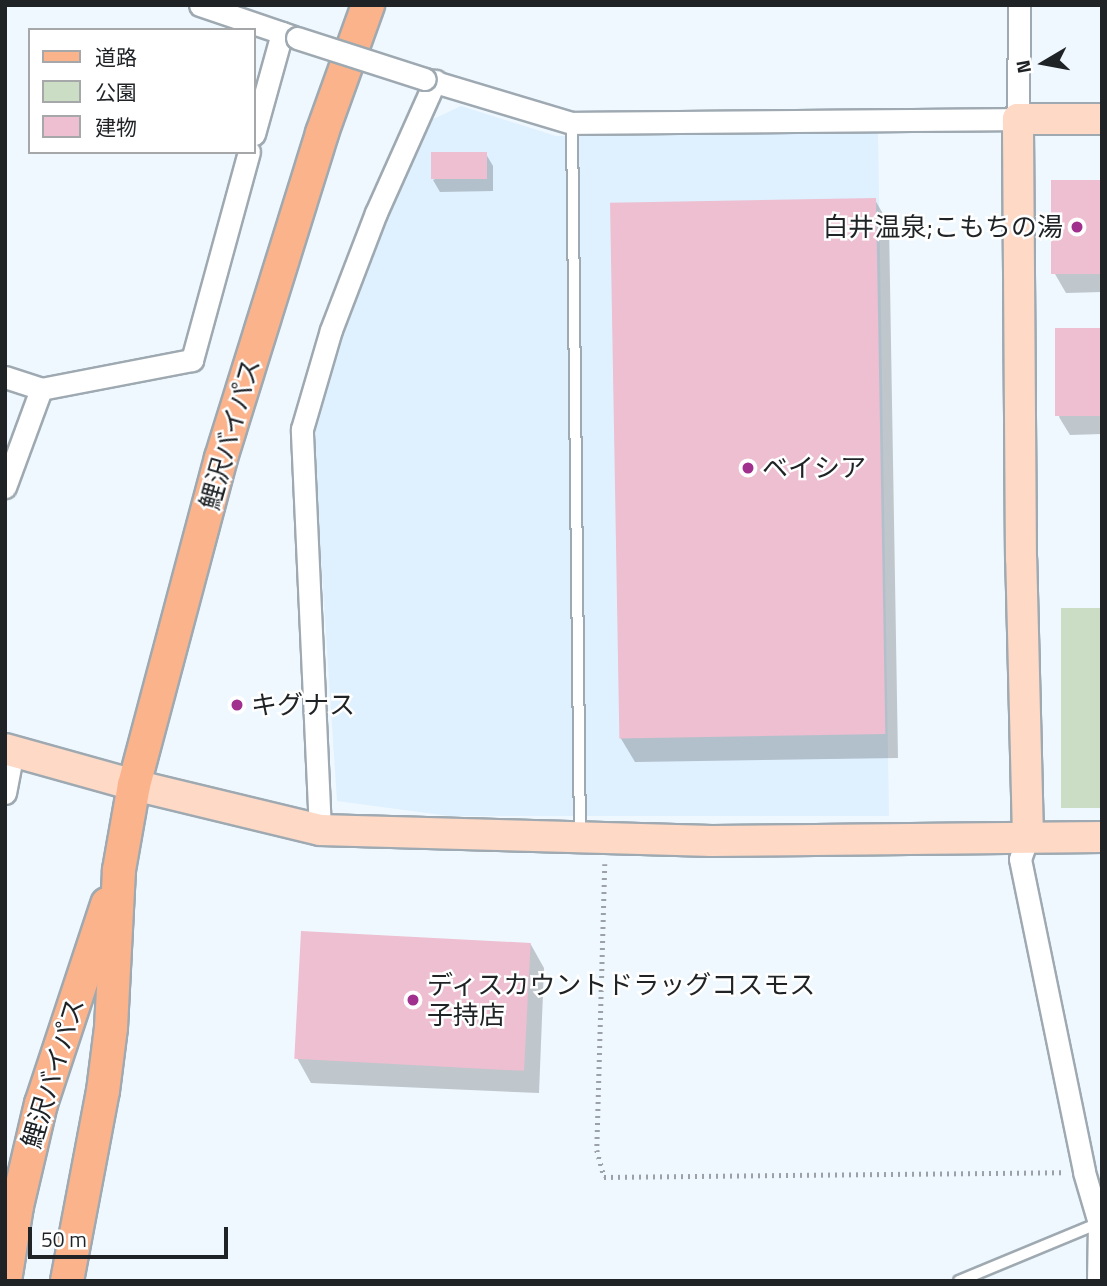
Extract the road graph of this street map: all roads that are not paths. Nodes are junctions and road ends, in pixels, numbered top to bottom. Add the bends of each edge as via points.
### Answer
1 (200, 5) edge
2 (368, 5) edge
3 (1019, 5) edge
4 (289, 35) junction
5 (430, 80) junction
6 (1018, 119) junction
7 (1102, 119) edge
8 (572, 123) junction
9 (256, 128) edge
10 (248, 154) edge
11 (5, 377) edge
12 (41, 389) junction
13 (5, 487) edge
14 (9, 750) edge
15 (134, 785) junction
16 (5, 793) edge
17 (320, 830) junction
18 (1027, 837) junction
19 (1102, 837) edge
20 (593, 839) junction
21 (119, 870) junction
22 (1099, 1223) junction
23 (5, 1281) edge
24 (67, 1281) edge
25 (959, 1281) edge
26 (1098, 1281) edge

1 - 4 street
2 - 15 main road, 鯉沢バイパス via 318,146 221,458
3 - 6 street
4 - 5 street, bridge
4 - 9 street
5 - 8 street
5 - 17 street via 331,330 302,429
6 - 7 street
6 - 8 street
6 - 18 street
8 - 20 lane
10 - 12 street via 192,360
11 - 12 street
12 - 13 street
14 - 15 street
14 - 16 street
15 - 17 street
15 - 21 main road, 鯉沢バイパス
17 - 20 street
18 - 19 street
18 - 20 street
18 - 22 street via 1020,859 1084,1172
21 - 23 main road, 鯉沢バイパス via 41,1104
21 - 24 main road, 鯉沢バイパス via 111,1028
22 - 25 lane
22 - 26 street

